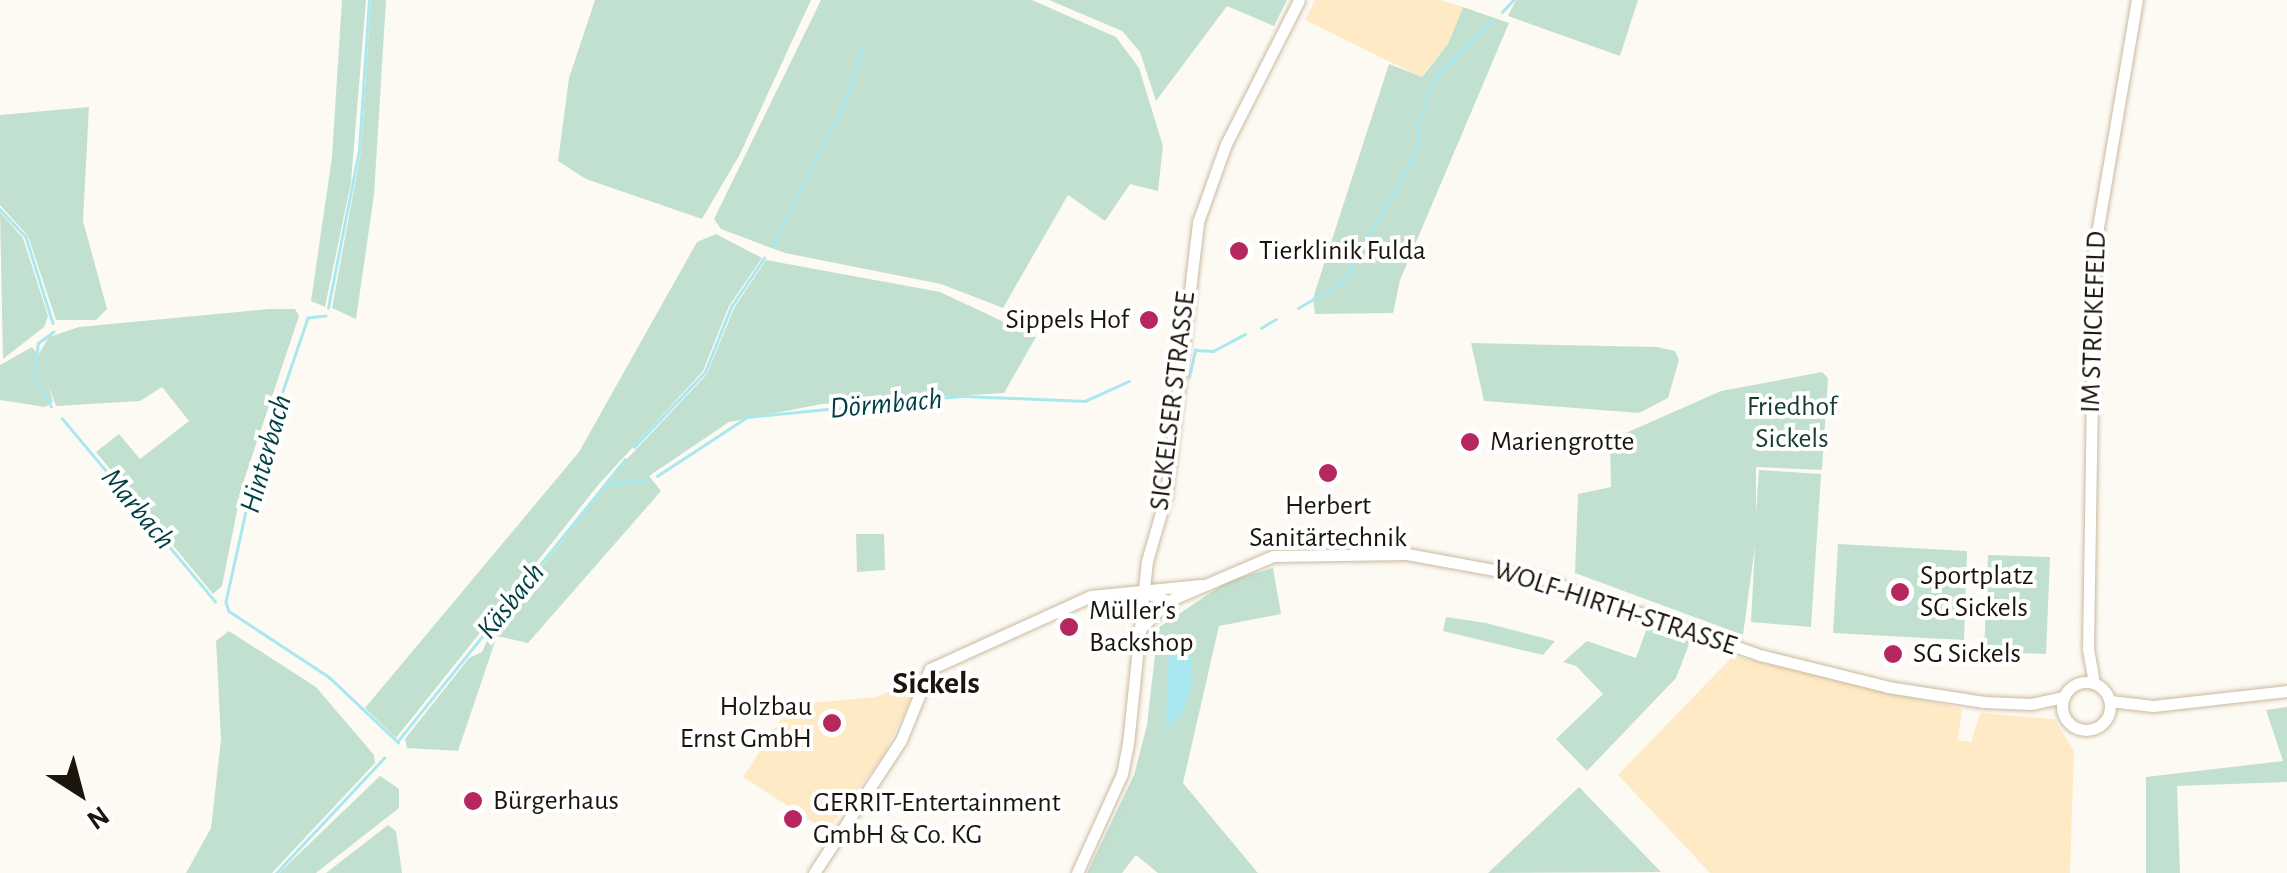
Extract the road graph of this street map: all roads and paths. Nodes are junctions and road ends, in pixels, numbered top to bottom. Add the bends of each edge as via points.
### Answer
1 (1299, 0) edge
2 (2137, 0) edge
3 (1200, 585) junction
4 (1144, 592) junction
5 (1168, 601) junction
6 (1141, 628) junction
7 (2087, 683) junction
8 (2287, 691) edge
9 (2064, 697) junction
10 (2031, 704) junction
11 (2110, 708) junction
12 (2065, 717) junction
13 (814, 873) edge
14 (1076, 873) edge

1 - 4 street, SICKELSER STRASSE via 1226,144 1198,222 1166,495
2 - 7 street, IM STRICKEFELD via 2094,251
3 - 4 street, WOLF-HIRTH-STRASSE
3 - 5 street, WOLF-HIRTH-STRASSE
3 - 10 street, WOLF-HIRTH-STRASSE via 1246,564 1298,553 1445,559 1573,588 1811,669 1936,696
4 - 5 street
4 - 6 street, SICKELSER STRASSE
4 - 13 street, WOLF-HIRTH-STRASSE via 1092,596 930,669 901,740
5 - 6 street, WOLF-HIRTH-STRASSE
6 - 14 street, SICKELSER STRASSE via 1122,774
7 - 9 street
7 - 11 street
8 - 11 street
9 - 10 street, WOLF-HIRTH-STRASSE
9 - 12 street
10 - 12 street, WOLF-HIRTH-STRASSE
11 - 12 street via 2084,730

